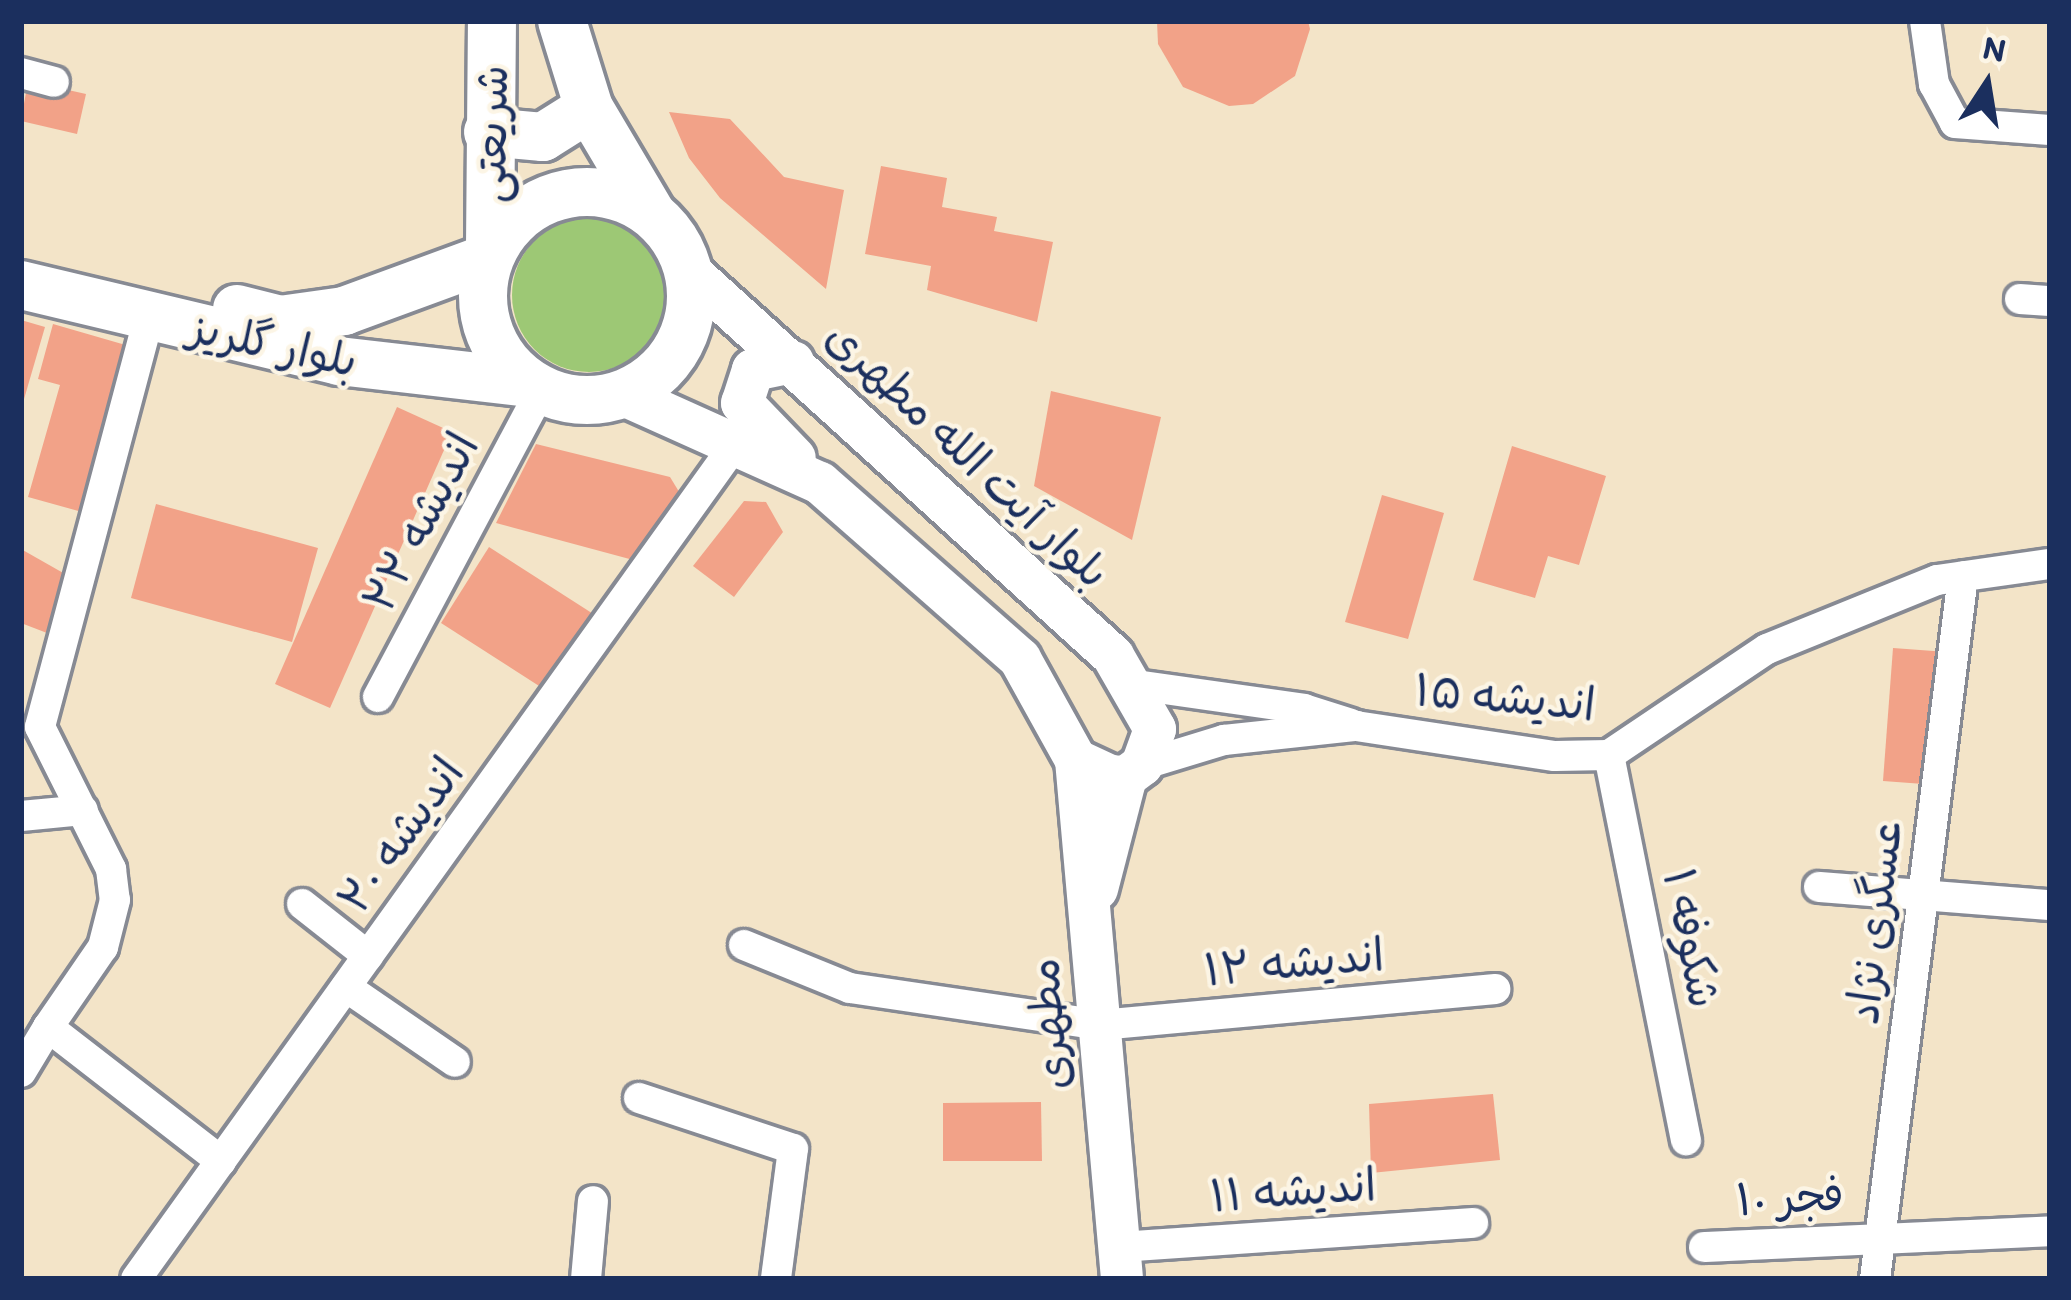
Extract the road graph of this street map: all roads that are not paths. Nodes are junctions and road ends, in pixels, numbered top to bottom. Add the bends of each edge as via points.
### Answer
1 (492, 21) edge
2 (562, 21) edge
3 (1925, 21) edge
4 (21, 73) edge
5 (54, 82) dead end
6 (589, 108) junction
7 (2050, 130) edge
8 (488, 132) junction
9 (651, 213) junction
10 (21, 253) edge
11 (488, 253) junction
12 (690, 272) junction
13 (21, 285) edge
14 (148, 317) junction
15 (793, 362) junction
16 (535, 387) junction
17 (624, 395) junction
18 (736, 443) junction
19 (820, 483) junction
20 (2050, 564) edge
21 (1964, 577) junction
22 (1136, 685) junction
23 (378, 697) dead end
24 (30, 724) edge
25 (1356, 726) junction
26 (1609, 754) junction
27 (1141, 757) junction
28 (1076, 760) junction
29 (83, 810) junction
30 (21, 816) edge
31 (1820, 887) dead end
32 (1923, 896) junction
33 (302, 904) dead end
34 (2050, 905) edge
35 (1089, 920) junction
36 (744, 946) dead end
37 (368, 956) junction
38 (346, 987) junction
39 (1495, 989) dead end
40 (1100, 1025) junction
41 (48, 1027) junction
42 (454, 1062) dead end
43 (21, 1072) edge
44 (639, 1098) dead end
45 (1686, 1140) dead end
46 (221, 1161) junction
47 (593, 1201) dead end
48 (1473, 1223) dead end
49 (2050, 1231) edge
50 (1880, 1237) junction
51 (1704, 1247) dead end
52 (1121, 1263) edge
53 (136, 1279) edge
54 (586, 1279) edge
55 (776, 1279) edge
56 (1875, 1279) edge

1 - 8 main road, شریعتی
2 - 6 main road, شریعتی
3 - 7 street via 1934,84 1955,124
4 - 5 street
6 - 8 main road via 543,137
6 - 9 main road, شریعتی
8 - 11 main road, شریعتی
9 - 11 main road via 598,192 569,194 541,203
9 - 12 main road
10 - 11 main road, بلوار گلریز via 280,320 375,302
11 - 16 main road via 484,315 494,341
12 - 15 main road, بلوار آیت الله مطهری
12 - 17 main road via 691,315 675,355
13 - 14 main road, بلوار گلریز
14 - 16 main road, بلوار گلریز via 339,361
14 - 24 street
15 - 19 main road via 753,370 742,403
15 - 22 main road, بلوار آیت الله مطهری
16 - 17 main road via 568,399
16 - 23 street, اندیشه ۲۲
17 - 18 main road
18 - 19 main road
18 - 37 street, اندیشه ۲۰
19 - 28 main road via 1020,659
20 - 21 street, اندیشه ۱۵
21 - 26 street, اندیشه ۱۵ via 1767,649
21 - 32 street, عسگری نژاد
22 - 25 street via 1304,710
22 - 27 main road, بلوار آیت الله مطهری
24 - 29 street
25 - 26 street, اندیشه ۱۵ via 1555,756
25 - 27 street, اندیشه ۱۵
26 - 45 street, شکوفه ۱
27 - 28 main road via 1096,773
27 - 35 main road
28 - 35 main road, مطهری
29 - 30 street
29 - 41 street via 111,869 113,912 103,947
31 - 32 street
32 - 34 street
32 - 50 street, عسگری نژاد
33 - 37 street
35 - 40 main road, مطهری
36 - 40 street, اندیشه ١٣ via 850,988
37 - 38 street, اندیشه ۲۰
38 - 42 street
38 - 46 street, اندیشه ۲۰
39 - 40 street, اندیشه ١٣
40 - 52 main road, مطهری
41 - 43 street
41 - 46 street
44 - 55 street via 793,1149
46 - 53 street, اندیشه ۲۰
47 - 54 street
48 - 52 street, اندیشه ۱۱
49 - 50 street, فجر ۱۰
50 - 51 street, فجر ۱۰
50 - 56 street, عسگری نژاد

